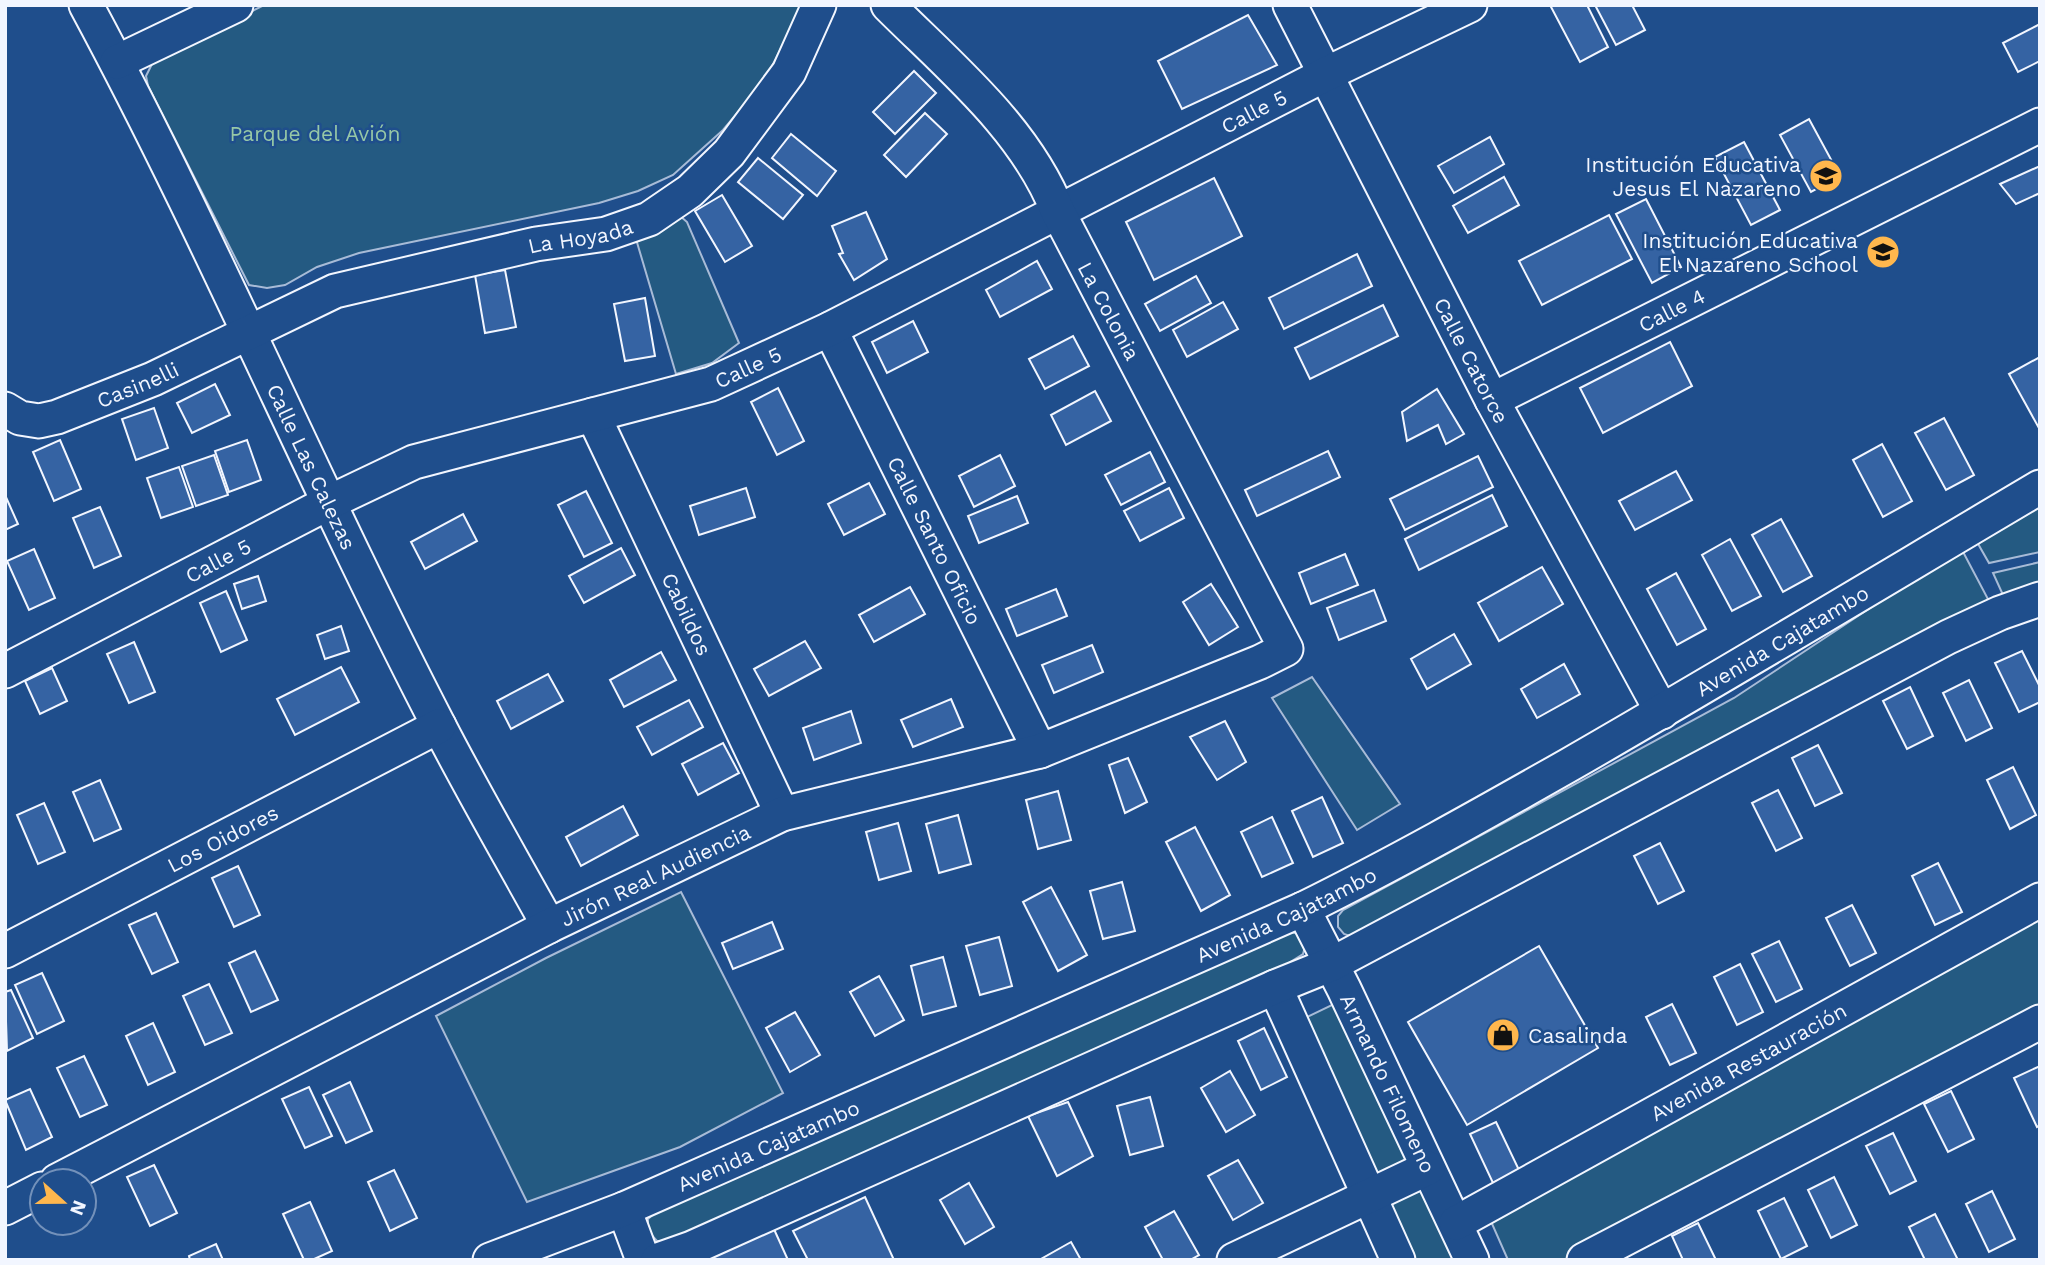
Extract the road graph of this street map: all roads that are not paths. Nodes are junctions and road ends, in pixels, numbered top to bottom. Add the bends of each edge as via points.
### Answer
1 (86, 5) edge
2 (236, 5) edge
3 (819, 5) edge
4 (888, 5) edge
5 (1290, 5) edge
6 (1469, 5) edge
7 (117, 62) junction
8 (1324, 75) junction
9 (2040, 125) edge
10 (1058, 212) junction
11 (830, 329) junction
12 (249, 333) junction
13 (1492, 400) junction
14 (13, 413) edge
15 (593, 415) junction
16 (2040, 487) edge
17 (330, 502) junction
18 (2040, 599) edge
19 (1286, 649) joint
20 (5, 671) edge
21 (1661, 712) junction
22 (439, 726) junction
23 (1040, 751) junction
24 (782, 814) junction
25 (2040, 900) edge
26 (1303, 909) junction
27 (549, 926) junction
28 (5, 951) edge
29 (1332, 964) junction
30 (1275, 987) junction
31 (2040, 1022) edge
32 (84, 1167) edge
33 (1428, 1167) junction
34 (28, 1196) edge
35 (1368, 1197) junction
36 (5, 1208) edge
37 (624, 1209) junction
38 (1456, 1223) junction
39 (490, 1260) edge
40 (643, 1260) edge
41 (657, 1260) edge
42 (1234, 1260) edge
43 (1398, 1260) edge
44 (1472, 1260) edge
45 (1584, 1260) edge

1 - 7 street, Calle Las Calezas
2 - 7 street
3 - 12 street, La Hoyada via 789,72 729,153 690,191 649,219 607,234 536,244 335,291
4 - 10 street, La Colonia via 1016,137 1047,184
5 - 8 street, Calle Catorce
6 - 8 street, Calle 5
7 - 12 street, Calle Las Calezas
8 - 10 street, Calle 5
8 - 13 street, Calle Catorce
9 - 13 street, Calle 4
10 - 11 street, Calle 5
10 - 19 street, La Colonia
11 - 15 street, Calle 5 via 711,384
11 - 23 street, Calle Santo Oficio
12 - 14 street, Casinelli via 153,379 57,417 39,421
12 - 17 street, Calle Las Calezas
13 - 21 street, Calle Catorce
15 - 17 street, Calle 5 via 414,462
15 - 24 street, Cabildos
16 - 21 street, Avenida Cajatambo
17 - 20 street, Calle 5
17 - 22 street, Calle Las Calezas
18 - 29 street via 1948,637
19 - 23 street, Jirón Real Audiencia
21 - 26 street, Avenida Cajatambo via 1428,845
22 - 27 street, Calle Las Calezas
22 - 28 street, Los Oidores
23 - 24 street, Jirón Real Audiencia
24 - 27 street, Jirón Real Audiencia
25 - 38 street, Avenida Restauración
26 - 29 street, Armando Filomeno
26 - 37 street, Avenida Cajatambo
27 - 32 street, Jirón Real Audiencia
29 - 30 street
29 - 33 street, Armando Filomeno
30 - 35 street
30 - 41 street
31 - 45 street
33 - 35 street
33 - 38 street, Armando Filomeno
34 - 36 street
35 - 42 street
35 - 43 street
37 - 39 street, Avenida Cajatambo
37 - 40 street
38 - 44 street, Armando Filomeno

